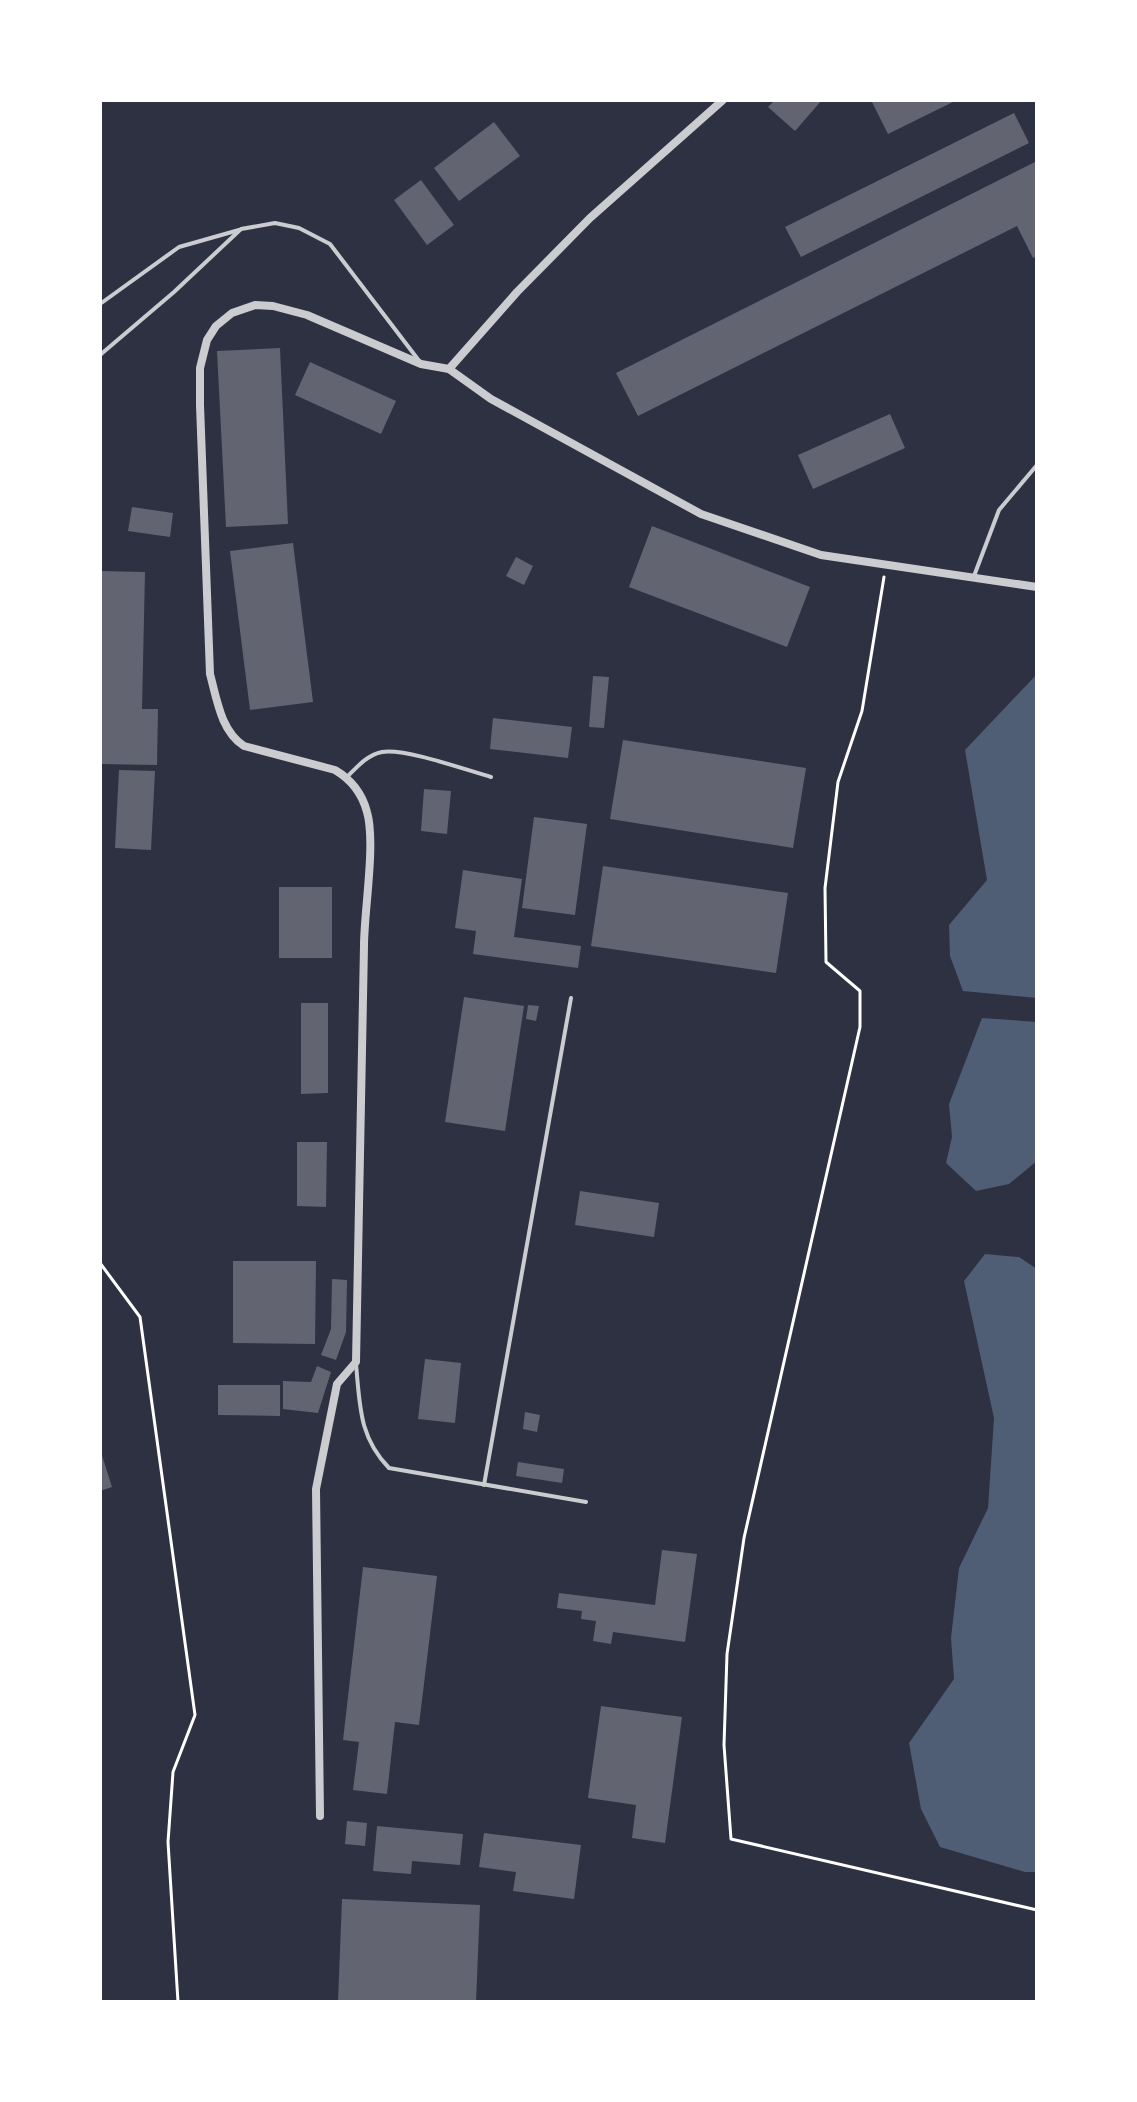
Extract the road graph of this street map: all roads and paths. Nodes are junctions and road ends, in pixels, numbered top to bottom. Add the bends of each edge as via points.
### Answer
1 (723, 100) edge
2 (241, 229) junction
3 (100, 304) edge
4 (100, 355) edge
5 (421, 364) junction
6 (449, 369) junction
7 (1037, 465) edge
8 (886, 565) junction
9 (973, 579) junction
10 (1037, 587) edge
11 (347, 777) junction
12 (491, 777) dead end
13 (571, 998) dead end
14 (100, 1263) edge
15 (356, 1362) junction
16 (484, 1485) junction
17 (586, 1502) dead end
18 (320, 1816) dead end
19 (1037, 1910) edge
20 (178, 2002) edge

1 - 6 street via 590,218
2 - 3 lane via 179,247
2 - 4 lane
2 - 5 lane via 275,223 330,244
5 - 6 street
5 - 11 street via 307,315 255,305 216,326 200,368 210,674 221,715 244,746
6 - 8 street via 491,399 701,514 821,555
7 - 9 lane via 999,510
8 - 9 street
8 - 19 path via 862,711 838,782 825,888 826,962 860,991 860,1027 744,1538 727,1654 724,1745 731,1839
9 - 10 street
11 - 12 lane via 382,752
11 - 15 street via 359,791 370,835
13 - 16 lane
14 - 20 path via 140,1317 195,1715 173,1772 168,1842
15 - 16 lane via 361,1418 373,1451 389,1468
15 - 18 street via 337,1384 316,1489
16 - 17 lane

